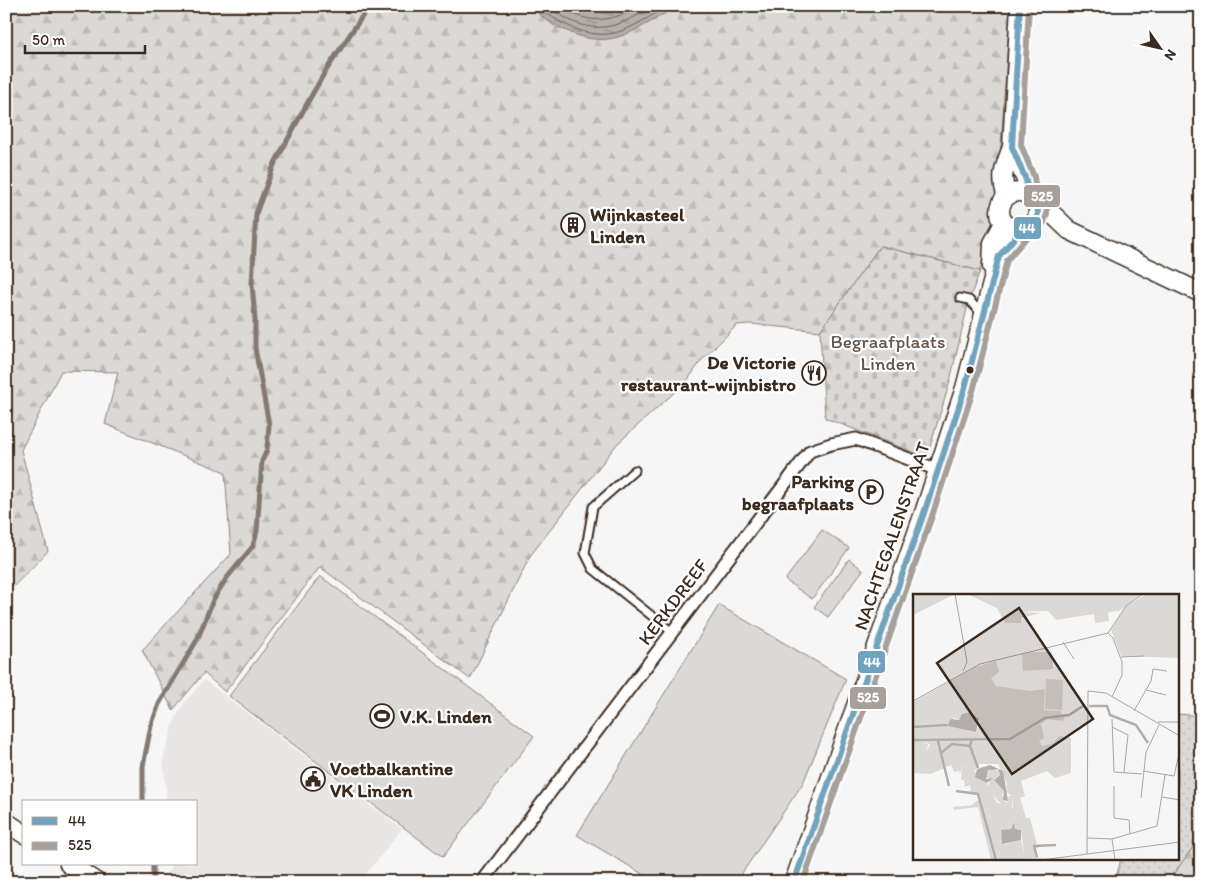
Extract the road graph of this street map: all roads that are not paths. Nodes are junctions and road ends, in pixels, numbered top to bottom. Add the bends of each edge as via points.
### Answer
1 (1020, 6) edge
2 (1012, 147) junction
3 (1007, 196) junction
4 (1032, 199) junction
5 (1004, 223) junction
6 (1025, 229) junction
7 (1070, 230) junction
8 (991, 287) junction
9 (1201, 293) edge
10 (960, 298) dead end
11 (983, 316) junction
12 (635, 470) dead end
13 (938, 470) junction
14 (672, 632) junction
15 (6, 822) edge
16 (22, 833) edge
17 (73, 866) edge
18 (96, 882) edge
19 (482, 882) edge
20 (794, 882) edge

1 - 2 street, NACHTEGALENSTRAAT
2 - 3 street, NACHTEGALENSTRAAT via 1002,185
2 - 4 street, NACHTEGALENSTRAAT
3 - 4 street via 1014,192
3 - 5 street, NACHTEGALENSTRAAT via 1000,210
4 - 6 street, NACHTEGALENSTRAAT via 1038,213 1036,220
4 - 7 street
5 - 6 street via 1013,229
5 - 8 street, NACHTEGALENSTRAAT via 993,243
6 - 7 street
6 - 8 street, NACHTEGALENSTRAAT via 999,256
7 - 9 street
8 - 11 street, NACHTEGALENSTRAAT
10 - 11 lane via 970,300
11 - 13 street, NACHTEGALENSTRAAT
12 - 14 lane via 593,507 585,553 593,569
13 - 14 street, KERKDREEF via 856,439 810,451
13 - 20 street, NACHTEGALENSTRAAT
14 - 19 street, KERKDREEF
15 - 16 street
17 - 18 street

